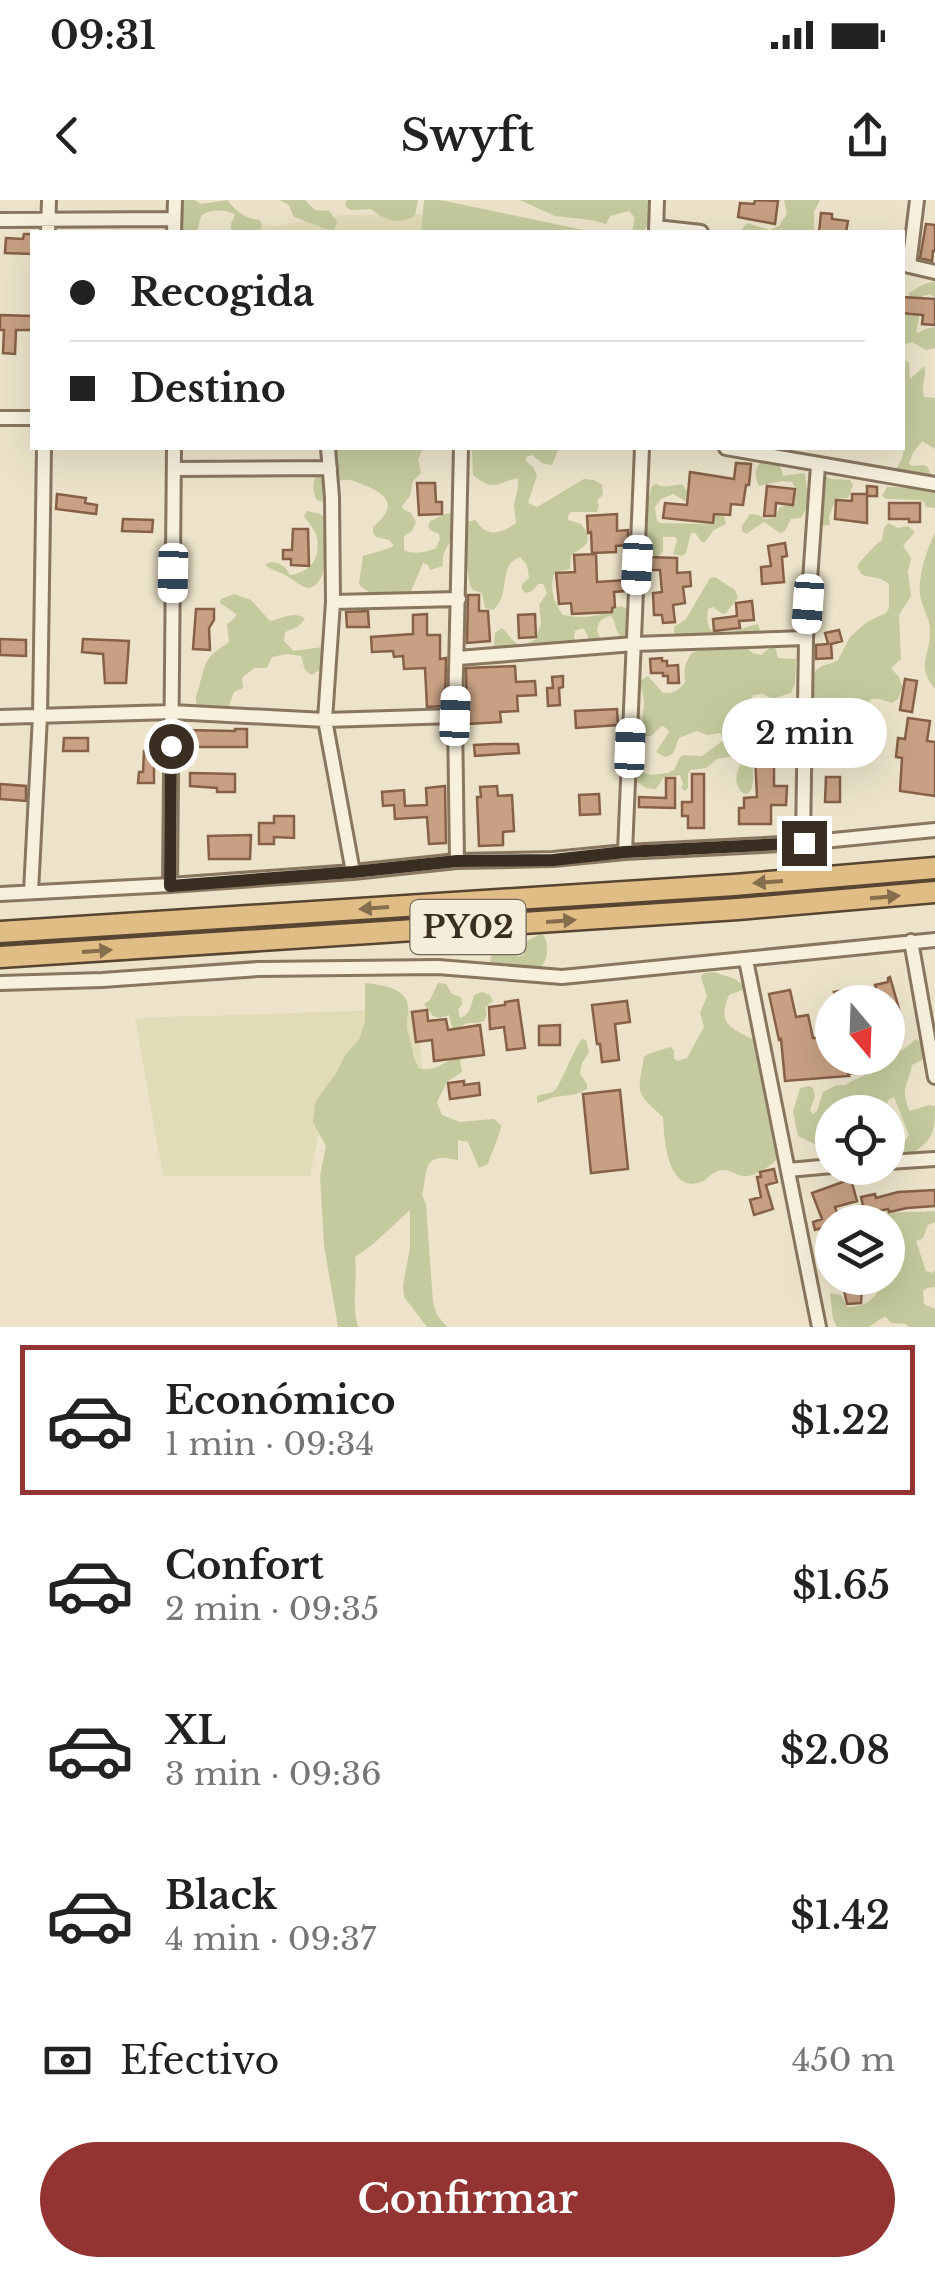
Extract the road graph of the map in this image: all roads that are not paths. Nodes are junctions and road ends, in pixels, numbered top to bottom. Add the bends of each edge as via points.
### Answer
1 (49, 200) edge
2 (175, 200) edge
3 (657, 200) edge
4 (917, 200) edge
5 (0, 220) edge
6 (48, 226) edge
7 (174, 226) edge
8 (656, 230) edge
9 (906, 266) edge
10 (935, 272) edge
11 (0, 418) edge
12 (30, 418) edge
13 (44, 450) edge
14 (174, 450) edge
15 (328, 450) edge
16 (461, 450) edge
17 (642, 450) edge
18 (737, 450) edge
19 (818, 465) junction
20 (330, 468) junction
21 (174, 469) junction
22 (935, 484) edge
23 (459, 599) junction
24 (333, 602) junction
25 (806, 638) junction
26 (634, 644) junction
27 (458, 658) junction
28 (172, 712) junction
29 (0, 716) edge
30 (40, 716) junction
31 (455, 716) junction
32 (325, 720) junction
33 (935, 830) edge
34 (804, 843) junction
35 (625, 852) junction
36 (457, 861) junction
37 (935, 868) edge
38 (353, 872) junction
39 (170, 886) junction
40 (31, 892) junction
41 (935, 892) edge
42 (0, 894) edge
43 (0, 932) edge
44 (935, 940) edge
45 (910, 942) junction
46 (0, 957) edge
47 (746, 960) junction
48 (0, 983) edge
49 (935, 1076) edge
50 (935, 1159) edge
51 (905, 1161) edge
52 (815, 1168) edge
53 (788, 1170) junction
54 (819, 1327) edge

1 - 6 street
2 - 7 street
3 - 8 street
4 - 9 street
5 - 6 street
6 - 7 street
9 - 10 street
11 - 12 street
13 - 30 street
14 - 21 street
15 - 20 street
16 - 23 street
17 - 26 street
18 - 19 street
19 - 22 street
19 - 25 street
20 - 21 street
20 - 24 street
21 - 28 street
23 - 24 street
23 - 27 street
24 - 32 street
25 - 26 street
25 - 34 street
26 - 27 street
26 - 35 street
27 - 31 street
28 - 30 street
28 - 32 street
28 - 39 street
29 - 30 street
30 - 40 street
31 - 32 street
31 - 36 street
32 - 38 street
33 - 34 street
34 - 35 street
35 - 36 street
36 - 38 street
37 -> 43 highway, PY02
38 - 39 street
39 - 40 street
40 - 42 street
46 -> 41 highway, PY02
44 - 45 street
45 - 47 street
45 - 49 street
47 - 48 street via 562,977 438,967 278,968
47 - 53 street
50 - 51 street
52 - 53 street
53 - 54 street

